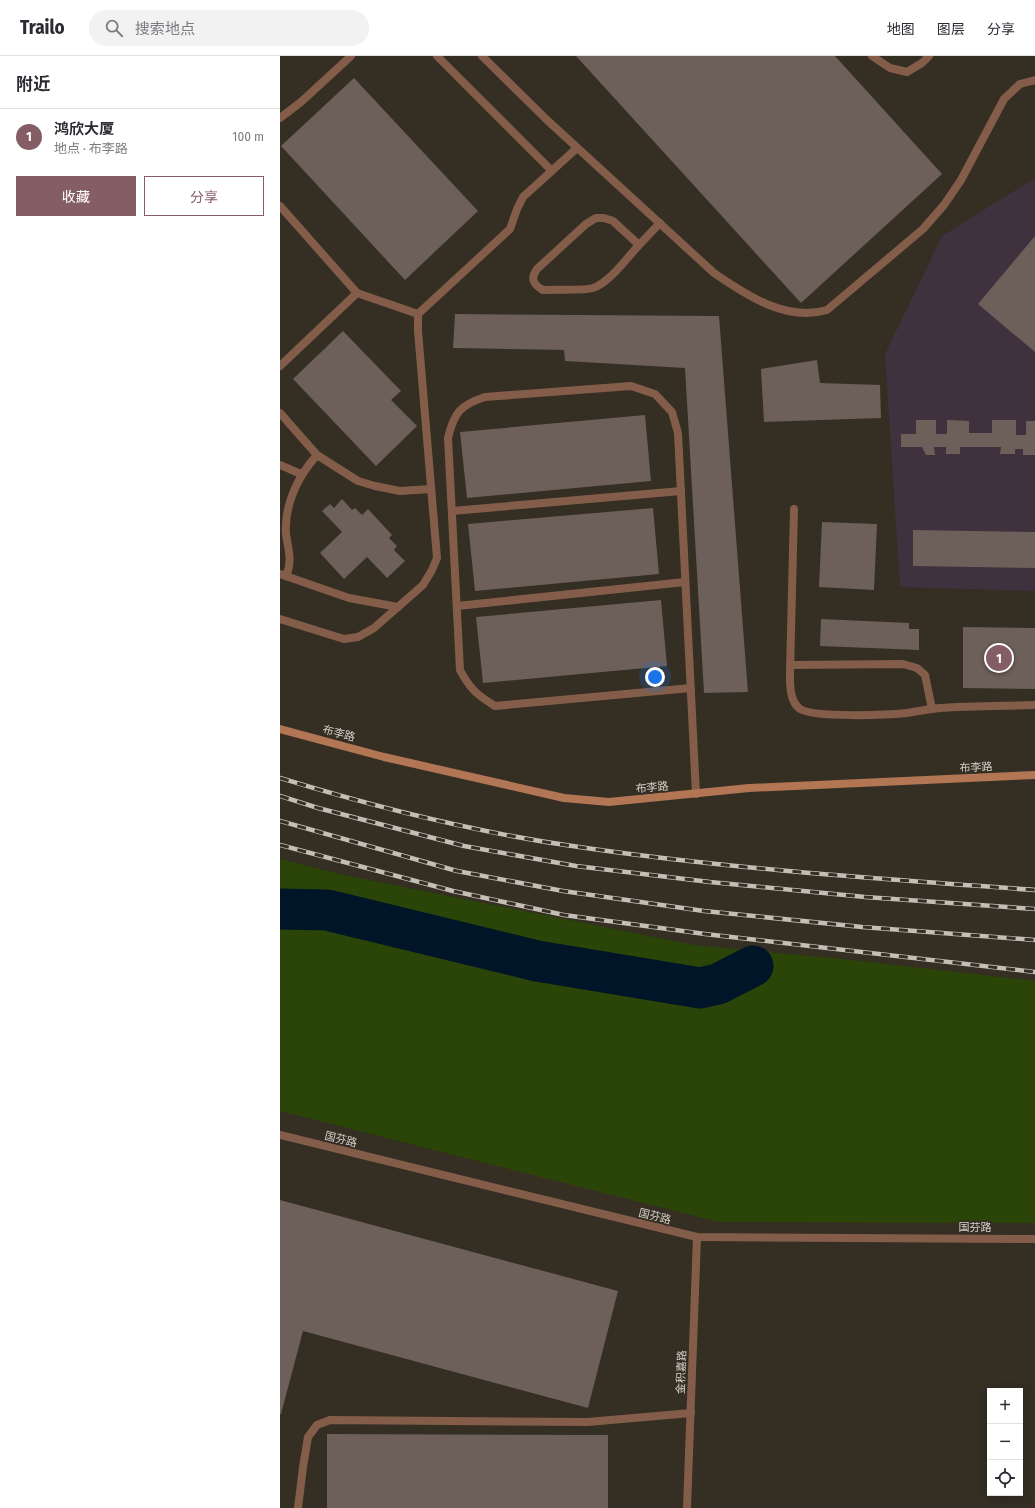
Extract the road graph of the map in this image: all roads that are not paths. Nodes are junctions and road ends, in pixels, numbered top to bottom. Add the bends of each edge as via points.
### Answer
1 (351, 56) edge
2 (437, 56) edge
3 (482, 56) edge
4 (872, 56) edge
5 (929, 56) edge
6 (1035, 80) edge
7 (280, 118) edge
8 (577, 148) junction
9 (552, 171) junction
10 (280, 206) edge
11 (660, 223) junction
12 (639, 246) junction
13 (358, 293) junction
14 (418, 314) junction
15 (280, 366) edge
16 (280, 412) edge
17 (317, 455) junction
18 (280, 465) edge
19 (301, 474) junction
20 (431, 489) junction
21 (681, 491) junction
22 (794, 509) dead end
23 (452, 511) junction
24 (283, 575) edge
25 (686, 582) junction
26 (457, 606) junction
27 (398, 607) junction
28 (280, 619) edge
29 (790, 666) junction
30 (691, 688) junction
31 (1035, 705) edge
32 (932, 709) junction
33 (280, 729) edge
34 (1035, 775) edge
35 (696, 794) junction
36 (280, 1135) edge
37 (697, 1237) junction
38 (1035, 1239) edge
39 (690, 1413) junction
40 (298, 1508) edge
41 (687, 1508) edge

1 - 7 street
2 - 9 street
3 - 8 street
4 - 5 street via 890,68 907,72
6 - 11 street via 1020,84 1004,99 961,180 923,229 827,310 816,313 791,312 738,290 714,273
8 - 9 street
8 - 11 street
9 - 14 street via 523,197 510,229
10 - 13 street
11 - 12 street
12 - 12 street via 613,221 596,218 586,224 537,269 533,280 543,290 592,288 608,277
13 - 14 street
13 - 15 street
14 - 20 street
16 - 17 street
17 - 19 street
17 - 20 street via 358,481 400,491
18 - 19 street
19 - 24 street via 290,500 286,518 290,558
20 - 27 street via 437,558 423,585
21 - 23 street
21 - 23 street via 678,433 672,412 654,394 631,386 485,397 472,401 458,411 451,423 448,438
21 - 25 street
22 - 29 street
23 - 26 street
24 - 27 street via 349,598
25 - 26 street
25 - 30 street
26 - 30 street via 460,670 468,685 495,706
27 - 28 street via 374,628 358,637 344,639
29 - 32 street via 903,664 917,668 925,676
29 - 32 street via 794,701 807,712 906,713
30 - 35 street
31 - 32 street
33 - 35 main road, 布李路 via 384,757 564,798 609,802
34 - 35 main road, 布李路 via 749,788
36 - 37 street, 国芬路
37 - 38 street, 国芬路
37 - 39 street, 金积嘉路
39 - 40 street via 588,1422 330,1420 317,1425 308,1437
39 - 41 street, 金积嘉路

